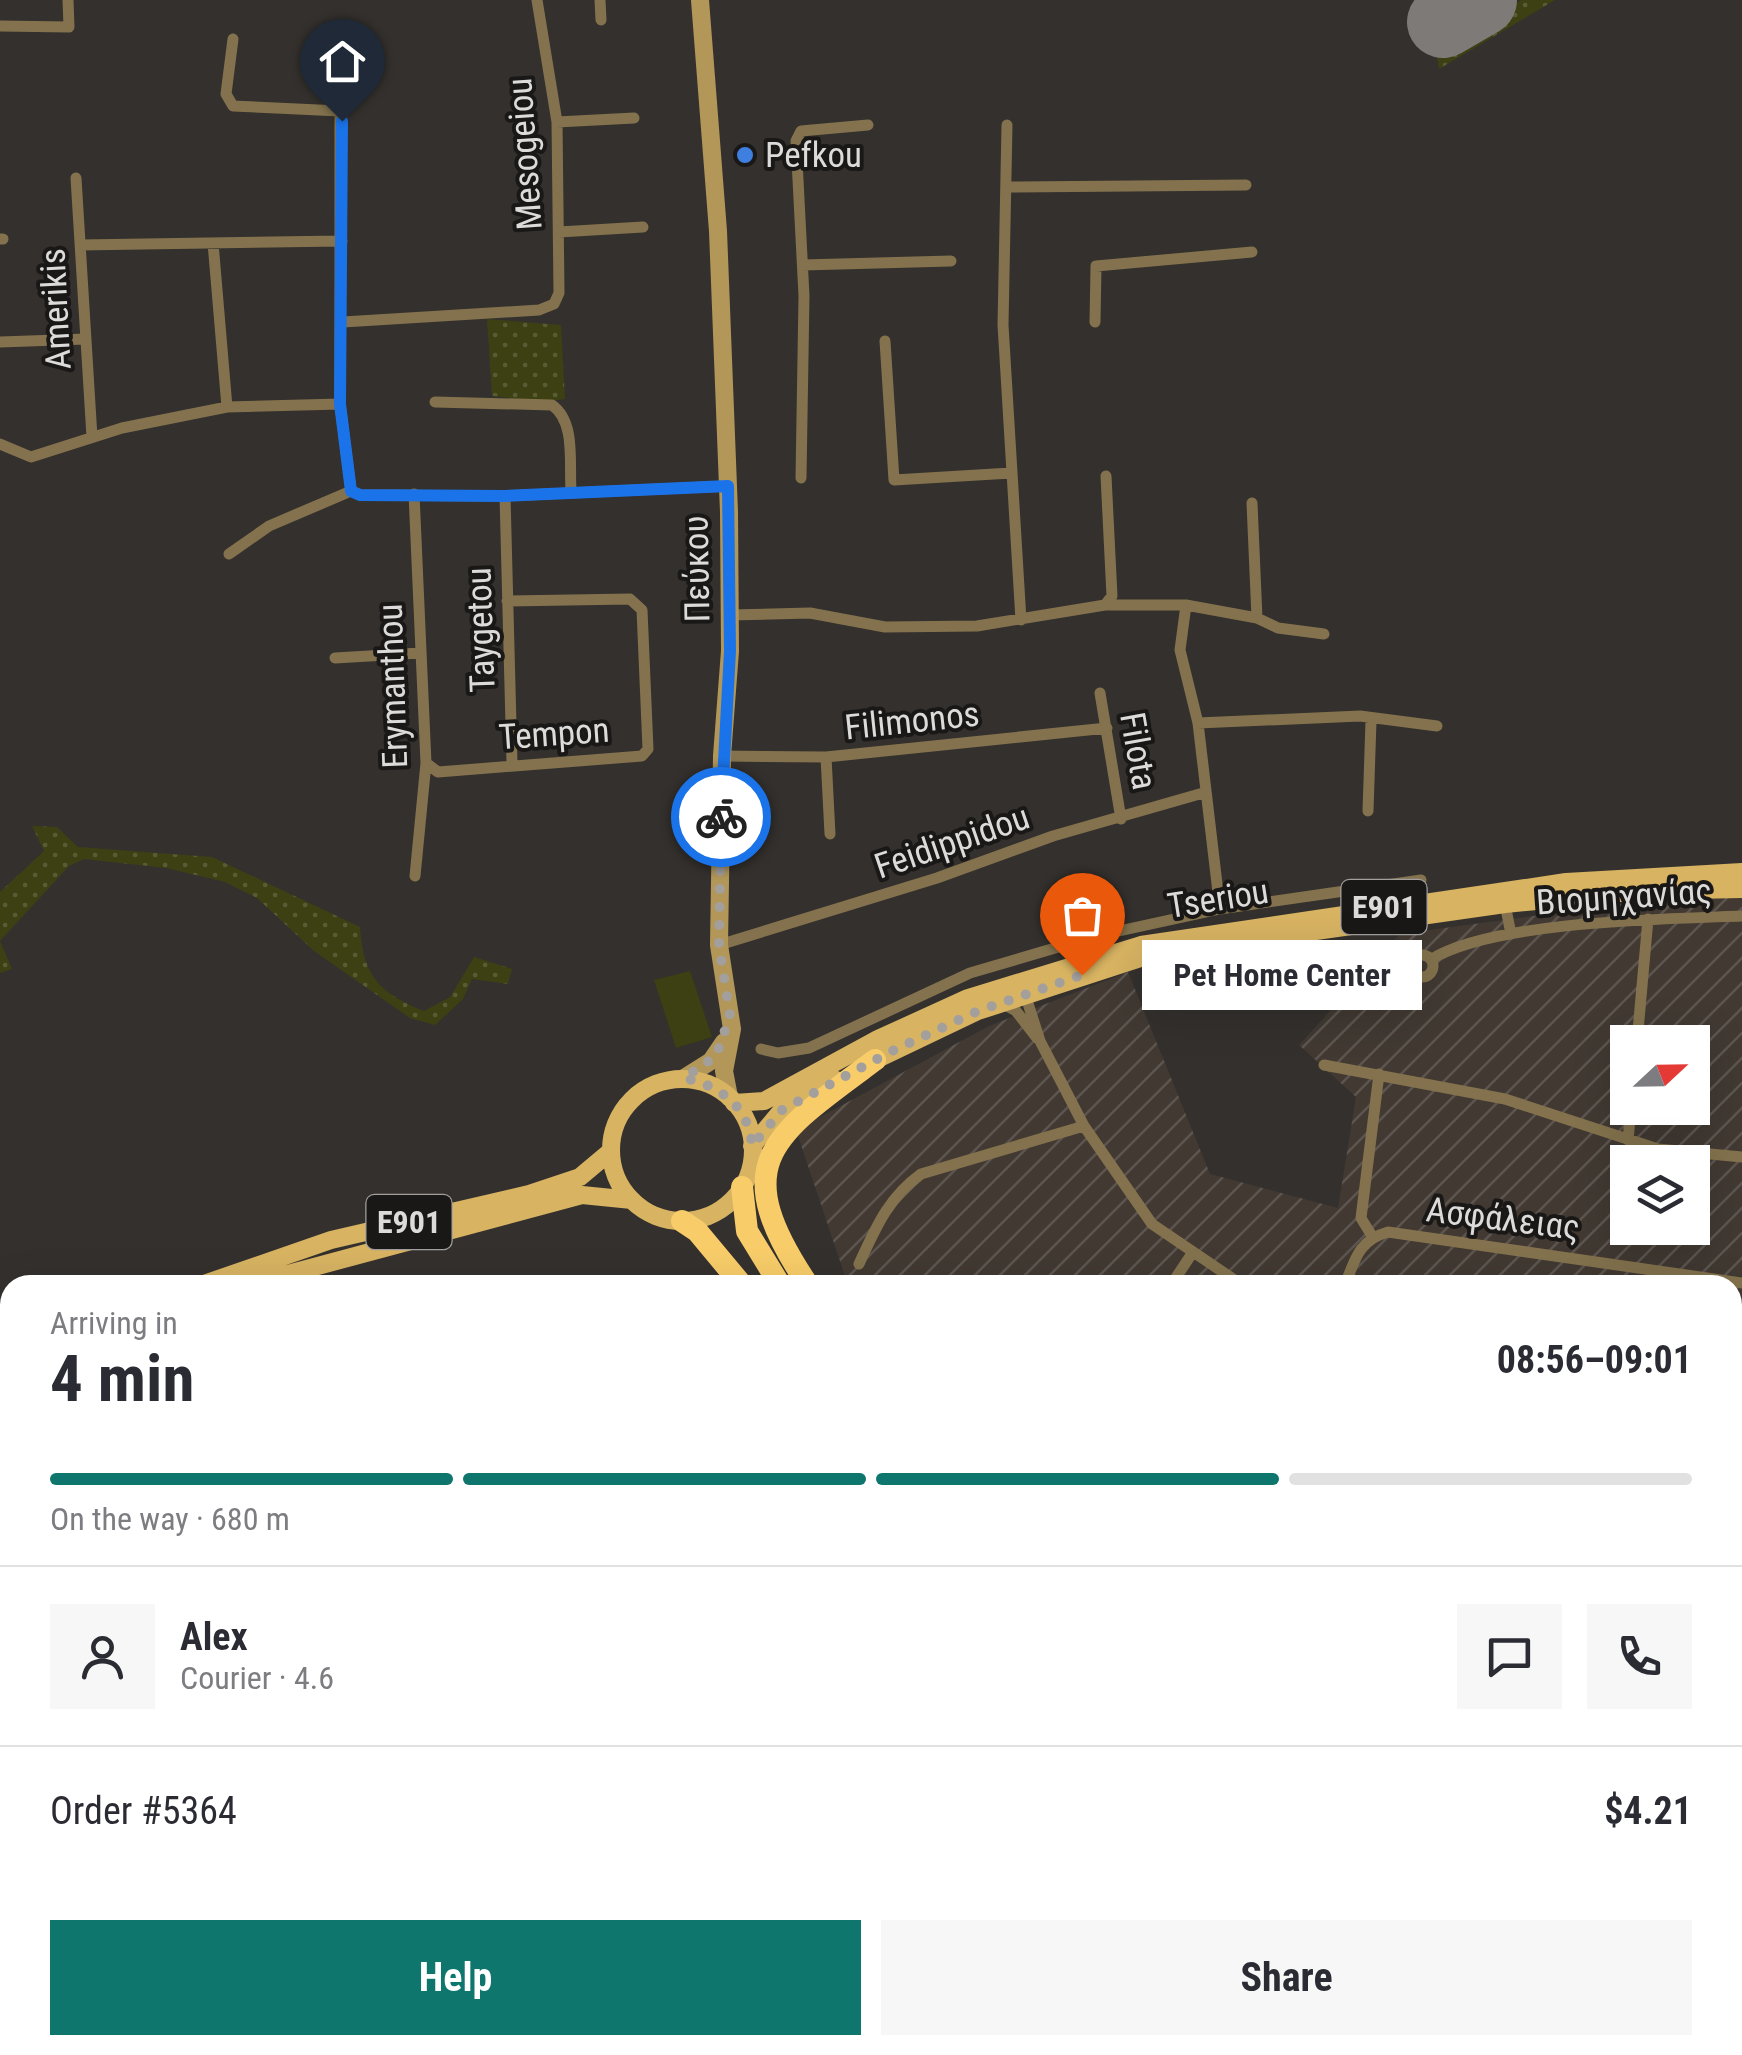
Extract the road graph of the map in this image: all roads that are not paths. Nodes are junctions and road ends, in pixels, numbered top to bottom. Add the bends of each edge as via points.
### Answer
1 (68, 0) edge
2 (537, 0) edge
3 (600, 0) edge
4 (700, 0) edge
5 (602, 20) dead end
6 (0, 26) edge
7 (233, 39) dead end
8 (634, 118) dead end
9 (557, 122) junction
10 (868, 125) dead end
11 (1007, 125) dead end
12 (76, 178) dead end
13 (1246, 185) dead end
14 (1006, 187) junction
15 (643, 227) dead end
16 (558, 232) junction
17 (342, 241) junction
18 (213, 243) junction
19 (80, 245) junction
20 (1252, 252) dead end
21 (950, 262) dead end
22 (803, 265) junction
23 (343, 322) junction
24 (1095, 322) dead end
25 (86, 339) junction
26 (885, 341) dead end
27 (0, 342) edge
28 (435, 402) dead end
29 (340, 404) junction
30 (227, 407) junction
31 (92, 437) junction
32 (0, 444) edge
33 (1011, 472) junction
34 (1106, 476) dead end
35 (801, 478) dead end
36 (728, 486) junction
37 (571, 489) junction
38 (351, 491) junction
39 (414, 494) junction
40 (505, 496) junction
41 (1252, 502) dead end
42 (229, 554) dead end
43 (507, 602) junction
44 (1105, 605) junction
45 (1186, 605) junction
46 (730, 615) junction
47 (1257, 618) junction
48 (1021, 620) junction
49 (1324, 634) dead end
50 (420, 653) junction
51 (334, 658) dead end
52 (1100, 693) dead end
53 (1371, 721) junction
54 (1198, 723) junction
55 (1437, 726) dead end
56 (1107, 728) junction
57 (722, 756) junction
58 (826, 758) junction
59 (426, 763) junction
60 (512, 764) junction
61 (1203, 793) junction
62 (1368, 811) dead end
63 (1121, 819) junction
64 (830, 834) dead end
65 (1742, 872) edge
66 (415, 876) dead end
67 (1421, 880) dead end
68 (1742, 888) edge
69 (1504, 904) junction
70 (1220, 909) junction
71 (1742, 916) edge
72 (1648, 919) junction
73 (1511, 934) junction
74 (719, 945) junction
75 (1432, 959) dead end
76 (1025, 994) junction
77 (1000, 1003) junction
78 (730, 1016) junction
79 (1639, 1025) edge
80 (1040, 1041) junction
81 (762, 1049) dead end
82 (875, 1060) junction
83 (1324, 1065) dead end
84 (1379, 1074) junction
85 (684, 1078) junction
86 (732, 1100) junction
87 (1629, 1125) edge
88 (1084, 1126) junction
89 (1628, 1140) junction
90 (752, 1146) junction
91 (610, 1151) junction
92 (1742, 1157) edge
93 (742, 1188) junction
94 (632, 1200) junction
95 (682, 1221) junction
96 (1372, 1236) junction
97 (1194, 1252) junction
98 (860, 1264) dead end
99 (230, 1275) edge
100 (283, 1275) edge
101 (734, 1275) edge
102 (774, 1275) edge
103 (802, 1275) edge
104 (1178, 1275) edge
105 (1227, 1275) edge
106 (1349, 1275) edge
107 (1673, 1275) edge

1 - 6 street via 69,26
2 - 9 street, Mesogeiou
3 - 5 street
4 - 36 main road, Πεύκου
7 - 17 street via 226,94 233,106 340,110
8 - 9 street
9 - 16 street, Mesogeiou
10 - 22 street via 801,130 796,141
11 - 14 street
12 - 19 street, Amerikis
13 - 14 street
14 - 33 street via 1002,325
15 - 16 street
16 - 23 street, Mesogeiou via 554,304
17 - 18 street
17 - 23 street
18 - 19 street
18 - 30 street
19 - 25 street, Amerikis
20 - 24 street via 1096,266
21 - 22 street
22 - 35 street
23 - 29 street
25 - 27 street
25 - 31 street, Amerikis
26 - 33 street via 894,480
28 - 37 street via 552,405 568,424
29 - 30 street
29 - 38 street
30 - 31 street
31 - 32 street via 31,457
33 - 48 street
34 - 44 street via 1112,596
36 - 37 street
36 - 46 main road, Πεύκου
37 - 40 street
38 - 39 street
38 - 42 street via 269,526
39 - 40 street
39 - 50 street, Erymanthou
40 - 43 street, Taygetou
41 - 47 street
43 - 60 street, Taygetou
43 - 60 street, Tempon via 630,599 642,610 648,749 642,756
44 - 45 street
44 - 48 street
45 - 47 street
45 - 54 street via 1180,650
46 - 48 street via 810,613 885,628
46 - 57 main road, Πεύκου
47 - 49 street
50 - 51 street
50 - 59 street, Erymanthou
52 - 56 street, Filota
53 - 54 street via 1360,716
53 - 55 street
53 - 62 street
54 - 61 street
56 - 58 street, Filimonos
56 - 63 street, Filota
57 - 58 street, Filimonos
57 - 74 main road, Πεύκου
58 - 64 street
59 - 60 street, Tempon via 438,772
59 - 66 street, Erymanthou
61 - 63 street, Feidippidou
61 - 70 street
63 - 74 street, Feidippidou
65 - 86 main road, Tseriou / E901 via 1566,882 1141,944 968,998 764,1101
67 - 70 street
68 - 69 main road, Tseriou / E901
69 - 73 street, Βιομηχανίας
69 - 76 main road, Tseriou / E901 via 1150,956
70 - 81 street via 970,973 809,1048
71 - 72 street, Βιομηχανίας
72 - 73 street, Βιομηχανίας
72 - 79 street
73 - 75 street, Βιομηχανίας
74 - 78 main road, Πεύκου
76 - 77 main road, Tseriou / E901
76 - 80 street
77 - 80 street via 1016,1011
77 - 82 main road, Tseriou / E901
78 - 85 main road via 716,1056
78 - 86 main road, Πεύκου via 724,1071
80 - 88 street
82 - 90 main road, Tseriou / E901 via 782,1110
82 - 103 highway via 794,1121 768,1167 769,1220
83 - 84 street
84 - 89 street via 1505,1098
84 - 96 street via 1361,1218
85 - 86 main road
85 - 91 main road via 638,1093 614,1129
86 - 90 main road
87 - 89 street
88 - 97 street via 1152,1224
88 - 98 street via 921,1174 882,1214
89 - 92 street
90 - 93 main road
91 - 94 main road via 614,1173
91 - 99 main road, E901 via 580,1177 331,1240
93 - 95 main road via 726,1206
93 - 102 highway via 747,1230
94 - 95 main road via 660,1218
94 - 100 main road, E901 via 582,1195
95 - 101 highway
96 - 106 street, Ασφάλειας
96 - 107 street, Ασφάλειας via 1388,1232
97 - 104 street
97 - 105 street

